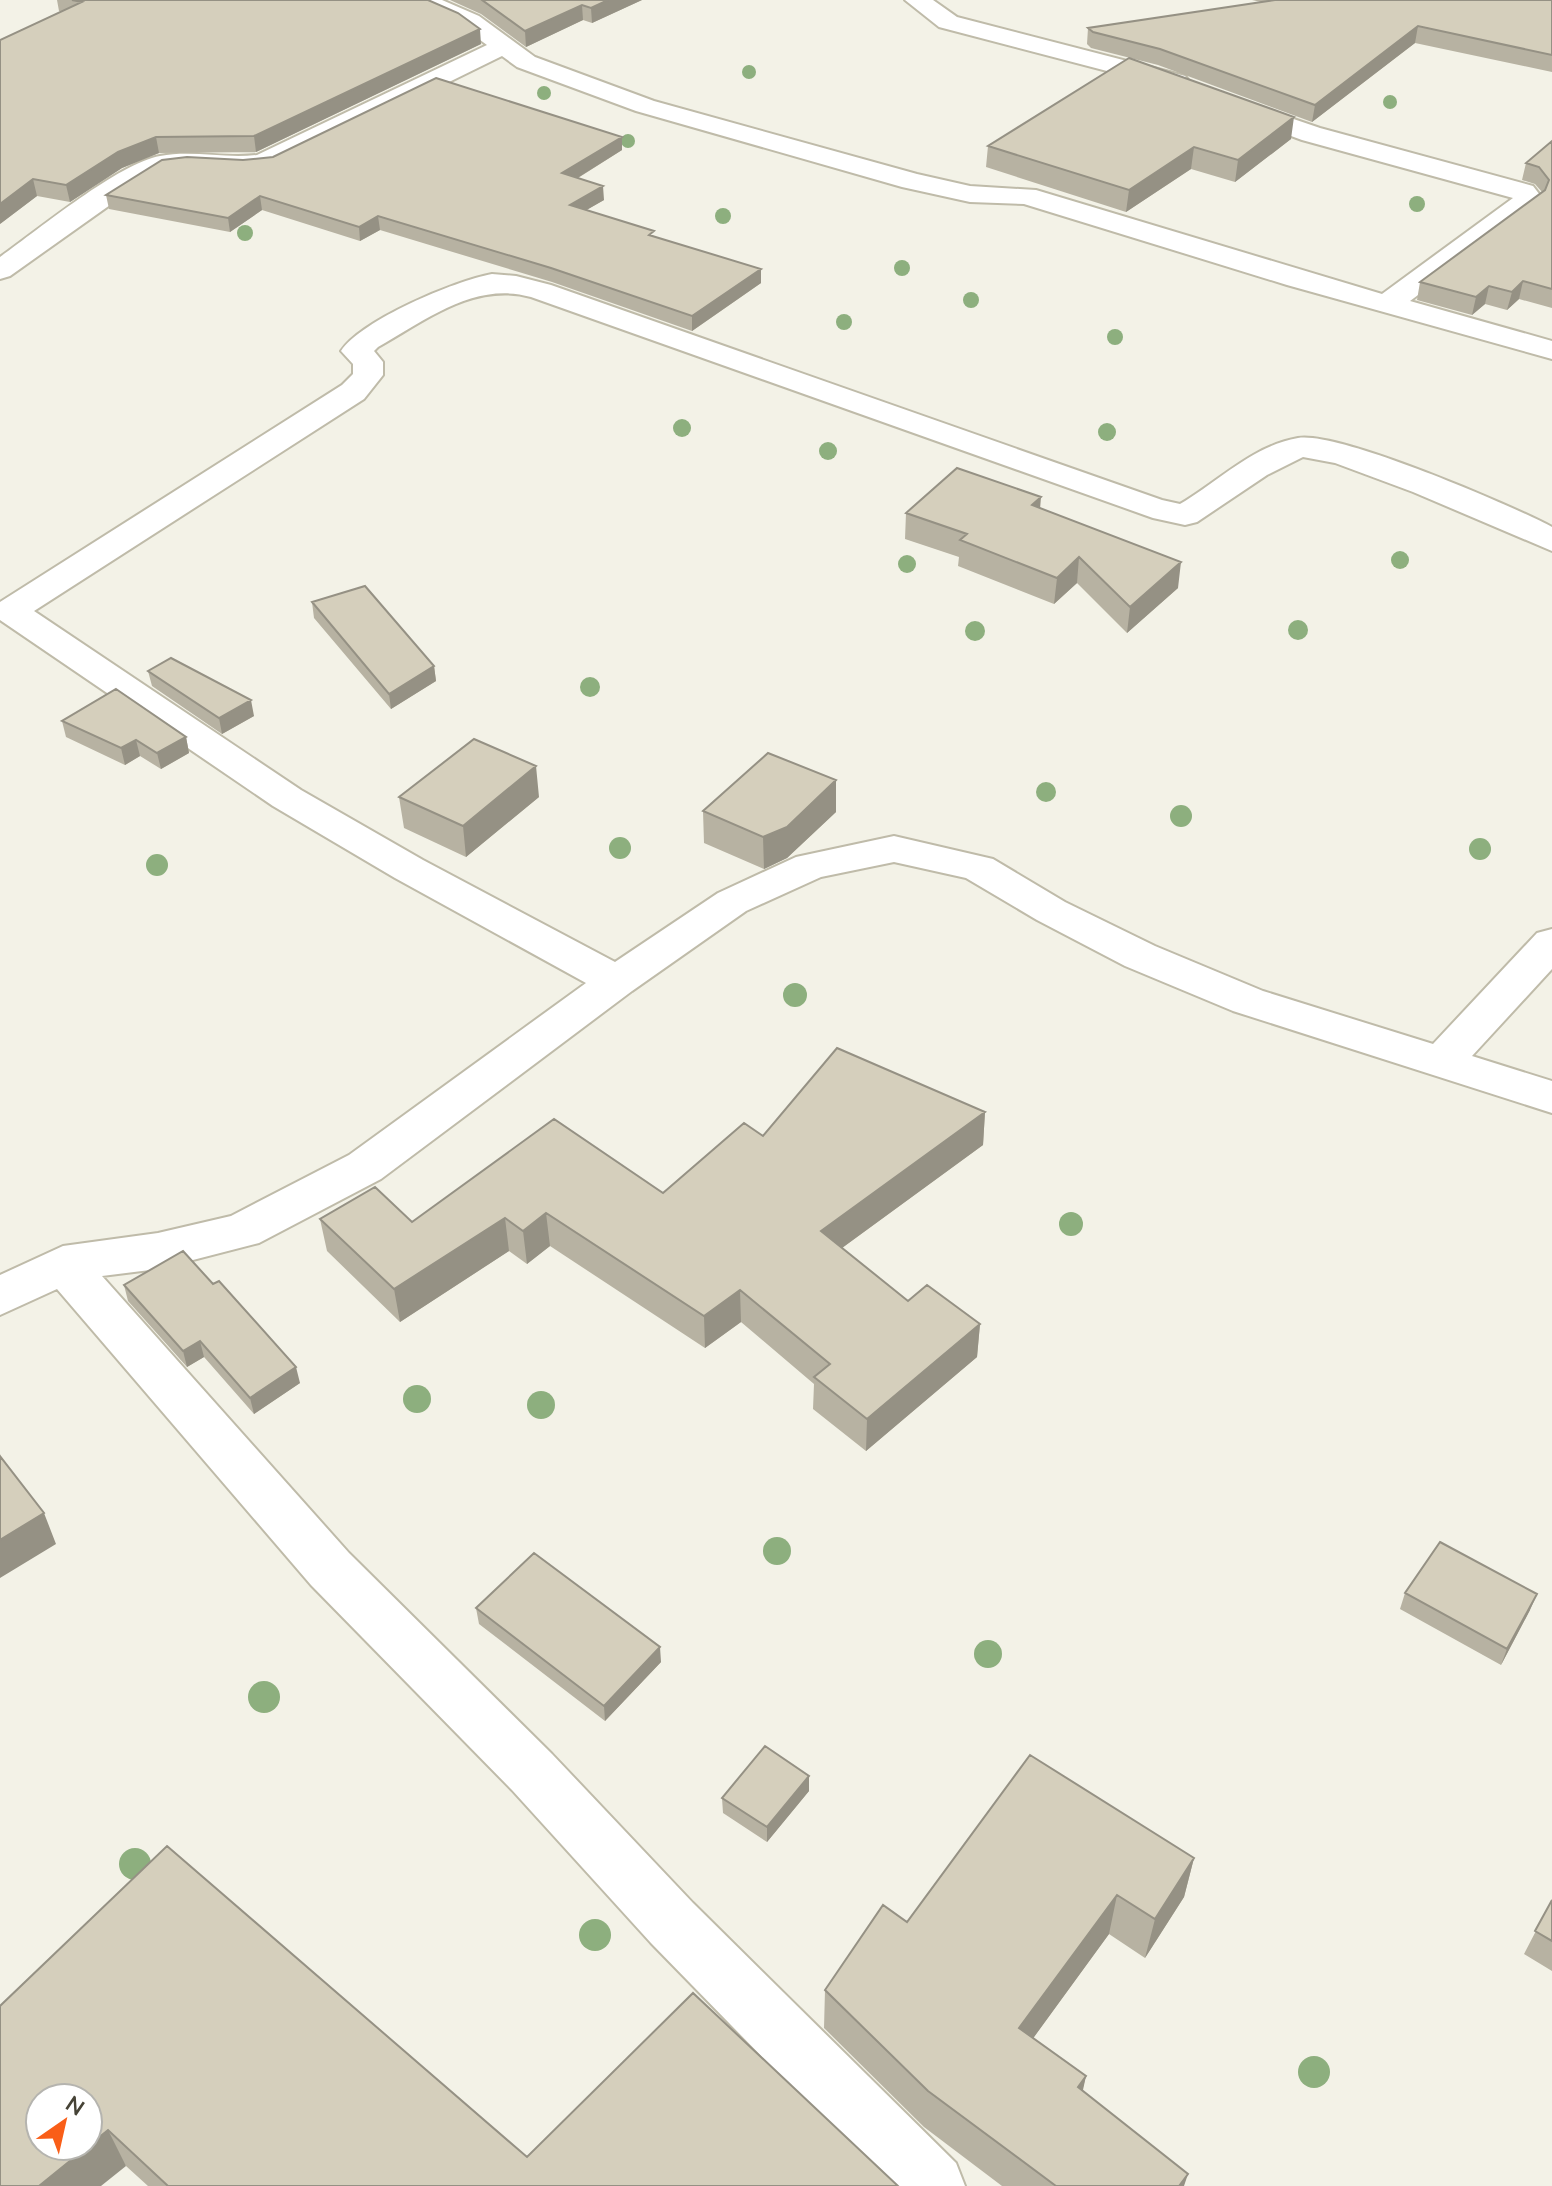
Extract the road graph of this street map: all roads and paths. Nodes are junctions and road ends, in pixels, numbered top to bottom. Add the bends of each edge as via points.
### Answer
1 (422, 0) edge
2 (917, 0) edge
3 (502, 47) junction
4 (0, 270) edge
5 (1387, 304) junction
6 (1552, 350) edge
7 (1552, 541) edge
8 (1552, 943) edge
9 (617, 981) junction
10 (1443, 1061) junction
11 (1552, 1097) edge
12 (63, 1264) junction
13 (0, 1297) edge
14 (933, 2186) edge

1 - 3 street via 470,21
2 - 5 street via 948,22 1148,73 1311,134 1523,192 1529,199
3 - 4 street via 264,162 158,164 131,177
3 - 5 street via 575,82 721,128 970,194 1026,196
5 - 6 street
7 - 9 street via 1479,505 1305,446 1283,453 1185,515 1153,508 541,291 488,283 367,341 356,351 368,362 368,375 353,392 10,611 287,798
8 - 10 street
9 - 10 street via 732,902 810,866 894,849 979,868 1140,956 1248,1001
9 - 12 street via 365,1167 243,1231 158,1251
10 - 11 street
12 - 13 street
12 - 14 street via 330,1569

